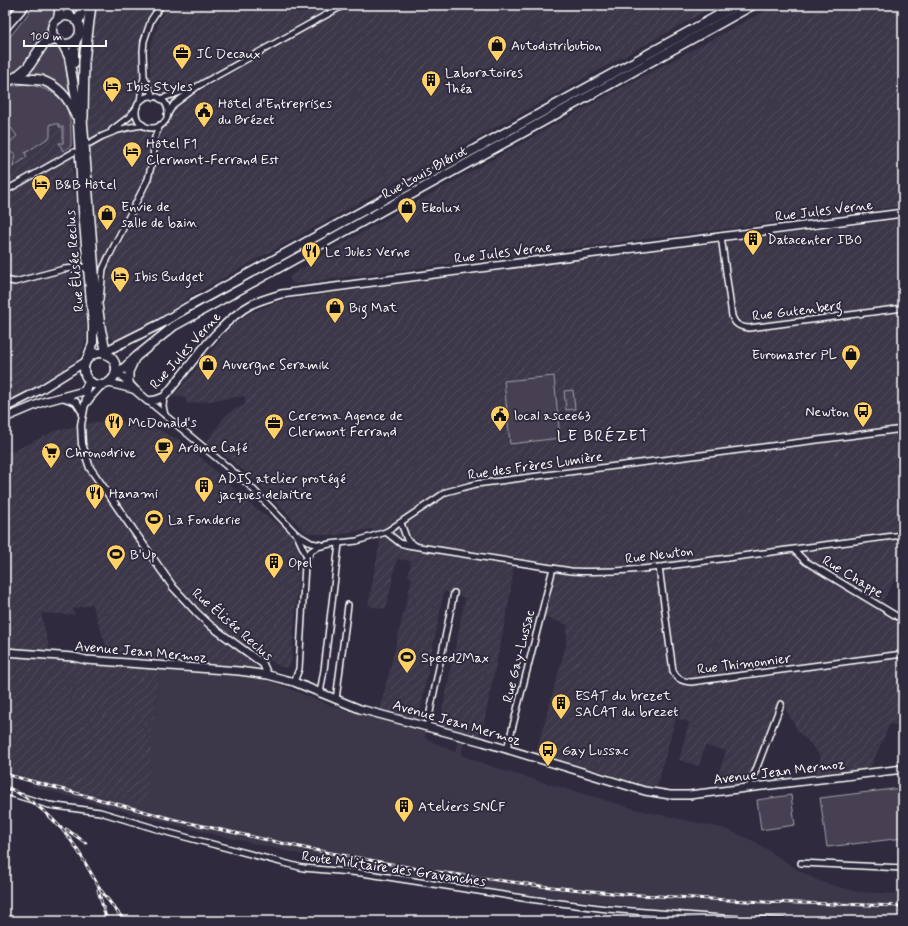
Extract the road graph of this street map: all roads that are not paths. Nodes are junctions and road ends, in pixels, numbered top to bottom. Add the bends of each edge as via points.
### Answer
1 (8, 5) edge
2 (24, 5) edge
3 (60, 5) edge
4 (66, 5) edge
5 (84, 5) edge
6 (91, 5) edge
7 (161, 5) edge
8 (344, 5) edge
9 (737, 5) edge
10 (753, 5) edge
11 (5, 9) edge
12 (58, 19) junction
13 (74, 20) junction
14 (5, 27) edge
15 (76, 40) junction
16 (59, 41) junction
17 (144, 77) junction
18 (15, 78) junction
19 (41, 80) joint
20 (5, 82) edge
21 (198, 86) junction
22 (154, 97) junction
23 (160, 99) junction
24 (140, 101) junction
25 (136, 109) junction
26 (167, 115) junction
27 (80, 120) junction
28 (143, 125) junction
29 (160, 125) junction
30 (148, 127) junction
31 (108, 133) junction
32 (155, 137) junction
33 (90, 142) dead end
34 (74, 152) dead end
35 (5, 191) edge
36 (903, 213) edge
37 (721, 236) junction
38 (87, 267) junction
39 (5, 280) edge
40 (903, 308) edge
41 (100, 321) junction
42 (160, 324) junction
43 (101, 330) junction
44 (107, 355) junction
45 (137, 356) junction
46 (86, 360) junction
47 (116, 372) junction
48 (89, 382) junction
49 (128, 383) junction
50 (105, 384) junction
51 (135, 390) junction
52 (62, 397) junction
53 (164, 397) junction
54 (148, 401) junction
55 (84, 407) junction
56 (5, 408) edge
57 (84, 414) junction
58 (166, 416) junction
59 (5, 418) edge
60 (903, 429) edge
61 (401, 523) junction
62 (386, 532) junction
63 (296, 534) junction
64 (903, 535) edge
65 (340, 544) junction
66 (323, 546) junction
67 (419, 547) junction
68 (794, 550) junction
69 (307, 557) junction
70 (659, 567) junction
71 (553, 568) junction
72 (454, 593) dead end
73 (348, 605) dead end
74 (903, 620) edge
75 (5, 652) edge
76 (903, 654) edge
77 (268, 675) junction
78 (294, 682) junction
79 (320, 693) junction
80 (336, 700) junction
81 (781, 704) dead end
82 (427, 727) junction
83 (507, 749) junction
84 (903, 769) edge
85 (750, 788) junction
86 (9, 792) dead end
87 (801, 863) dead end
88 (903, 868) edge
89 (783, 921) edge

1 - 11 highway
2 - 14 highway
3 - 12 main road
4 - 13 main road
5 - 13 highway
6 - 27 highway
7 - 17 street via 144,41
8 - 21 street
9 - 42 main road, Rue Louis Blériot
10 - 45 main road, Rue Louis Blériot via 174,326
12 - 13 main road via 66,16
12 - 16 main road via 53,31
13 - 15 main road via 80,32
15 - 16 main road via 69,43
15 - 27 main road, Rue Élisée Reclus via 74,62
16 - 18 highway via 46,42 42,45 31,63
16 - 27 main road, Rue Élisée Reclus via 70,62
17 - 22 street
17 - 24 street
18 - 19 highway
18 - 20 highway
19 - 27 main road via 55,86 66,97
21 - 23 street
21 - 26 street via 174,104
22 - 23 street
22 - 24 street
23 - 26 street via 166,106
24 - 25 street
25 - 28 street via 137,118
25 - 31 street via 129,118
26 - 29 street
27 - 38 main road, Rue Élisée Reclus
27 - 41 main road, Rue Élisée Reclus
28 - 30 street
28 - 31 street
29 - 30 street
29 - 32 street
30 - 32 street
31 - 33 street
32 - 41 street via 148,179 103,269
34 - 35 street
36 - 37 main road, Rue Jules Verne
37 - 40 street, Rue Gutenberg via 732,316 740,327 749,328
37 - 53 main road, Rue Jules Verne via 298,291 266,298 227,322
38 - 39 street via 64,269 15,282
38 - 46 main road, Rue Élisée Reclus via 94,337
41 - 43 main road, Rue Élisée Reclus
42 - 43 main road via 123,341 110,341
42 - 44 main road, Rue Louis Blériot via 110,349
43 - 44 main road, Rue Élisée Reclus
44 - 46 main road via 97,353
44 - 47 main road via 114,362
45 - 47 main road, Rue Louis Blériot via 123,370
45 - 49 main road via 129,372
46 - 48 main road via 84,374
46 - 56 main road via 40,390
47 - 49 main road
47 - 50 main road
48 - 50 main road via 95,385
48 - 52 main road via 84,391
48 - 55 street, Rue Élisée Reclus
49 - 51 main road
50 - 51 main road
50 - 55 street
51 - 54 main road
52 - 57 street via 76,402
52 - 59 main road
53 - 54 main road, Rue Jules Verne
53 - 58 street
54 - 58 street
55 - 57 street, Rue Élisée Reclus
57 - 77 street, Rue Élisée Reclus via 81,425 82,444 90,468 173,587 211,626 263,664
58 - 63 street via 248,484
60 - 61 street, Rue des Frères Lumière via 476,484 446,492
61 - 62 street, Rue des Frères Lumière
61 - 67 street via 407,540
62 - 65 street, Rue des Frères Lumière
62 - 67 street, Rue Newton via 403,544
63 - 66 street
63 - 69 street
64 - 68 street, Rue Newton
65 - 66 street, Rue des Frères Lumière
65 - 79 street
66 - 69 street, Rue des Frères Lumière via 311,551
67 - 71 street, Rue Newton
68 - 70 street, Rue Newton
68 - 74 street, Rue Chappe via 805,561
69 - 78 street via 299,669
70 - 71 street, Rue Newton via 617,572
70 - 76 street, Rue Thimonnier via 673,671 682,681
71 - 83 street, Rue Gay-Lussac
72 - 82 street
73 - 80 street
75 - 77 main road, Avenue Jean Mermoz
77 - 78 main road, Avenue Jean Mermoz
78 - 79 main road, Avenue Jean Mermoz
79 - 80 main road, Avenue Jean Mermoz
80 - 82 main road, Avenue Jean Mermoz
81 - 85 street
82 - 83 main road, Avenue Jean Mermoz
83 - 85 main road, Avenue Jean Mermoz via 659,794 689,795
84 - 85 main road, Avenue Jean Mermoz
86 - 89 street, Route Militaire des Gravanches via 49,805 100,812 303,868 362,873 607,909
87 - 88 street

